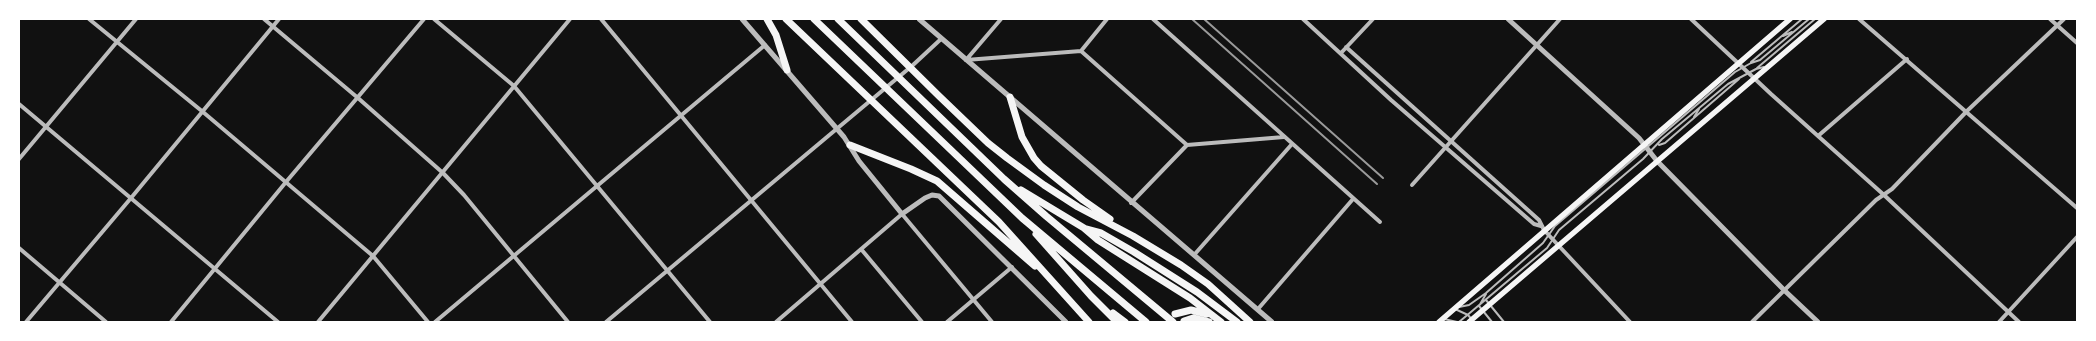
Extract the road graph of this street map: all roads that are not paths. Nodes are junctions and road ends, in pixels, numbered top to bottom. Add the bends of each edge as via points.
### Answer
1 (89, 19) edge
2 (136, 19) edge
3 (264, 19) edge
4 (279, 19) edge
5 (424, 19) edge
6 (434, 19) edge
7 (570, 19) edge
8 (601, 19) edge
9 (742, 19) edge
10 (767, 19) edge
11 (786, 19) edge
12 (814, 19) edge
13 (838, 19) edge
14 (861, 19) edge
15 (918, 19) edge
16 (1001, 19) edge
17 (1107, 19) edge
18 (1153, 19) edge
19 (1303, 19) edge
20 (1372, 19) edge
21 (1508, 19) edge
22 (1560, 19) edge
23 (1691, 19) edge
24 (1790, 19) edge
25 (1802, 19) edge
26 (1809, 19) edge
27 (1815, 19) edge
28 (1824, 19) edge
29 (1859, 19) edge
30 (2050, 19) edge
31 (2064, 19) edge
32 (2058, 26) junction
33 (273, 27) junction
34 (1792, 28) junction
35 (1795, 31) junction
36 (1787, 34) junction
37 (940, 39) junction
38 (1779, 39) junction
39 (117, 42) junction
40 (1782, 42) junction
41 (2077, 43) edge
42 (765, 45) junction
43 (1537, 45) junction
44 (1346, 48) junction
45 (1081, 51) junction
46 (1341, 53) junction
47 (1907, 59) junction
48 (966, 60) junction
49 (1738, 62) junction
50 (1751, 63) junction
51 (1743, 67) junction
52 (1768, 67) junction
53 (1756, 69) junction
54 (786, 70) junction
55 (1748, 73) junction
56 (1740, 78) junction
57 (1754, 79) junction
58 (514, 86) junction
59 (1010, 97) junction
60 (358, 98) junction
61 (19, 104) edge
62 (1700, 107) junction
63 (1703, 111) junction
64 (1967, 111) junction
65 (203, 112) junction
66 (1697, 114) junction
67 (681, 116) junction
68 (1690, 116) junction
69 (1693, 120) junction
70 (46, 126) junction
71 (837, 128) junction
72 (1818, 136) junction
73 (1284, 137) junction
74 (1452, 141) junction
75 (1292, 144) junction
76 (850, 145) junction
77 (1658, 145) junction
78 (1187, 146) junction
79 (1447, 147) junction
80 (1648, 148) junction
81 (19, 159) edge
82 (1658, 161) junction
83 (442, 173) junction
84 (1004, 179) junction
85 (286, 182) junction
86 (1412, 185) dead end
87 (598, 186) junction
88 (1884, 195) junction
89 (132, 198) junction
90 (1353, 199) junction
91 (750, 201) junction
92 (1131, 203) junction
93 (2077, 208) edge
94 (902, 214) junction
95 (1022, 218) junction
96 (1380, 222) dead end
97 (1084, 228) junction
98 (1545, 231) junction
99 (1133, 236) junction
100 (2077, 237) edge
101 (1553, 239) junction
102 (1559, 246) junction
103 (19, 248) edge
104 (861, 249) junction
105 (1194, 255) junction
106 (373, 256) junction
107 (515, 256) junction
108 (1012, 267) junction
109 (216, 268) junction
110 (668, 271) junction
111 (59, 281) junction
112 (820, 284) junction
113 (1058, 287) junction
114 (1784, 290) junction
115 (1486, 293) junction
116 (1091, 296) junction
117 (973, 300) junction
118 (1488, 302) junction
119 (1454, 308) junction
120 (1258, 309) junction
121 (1480, 309) junction
122 (2008, 312) junction
123 (1175, 314) dead end
124 (1211, 319) edge
125 (1471, 320) edge
126 (1184, 321) dead end
127 (1442, 321) edge
128 (26, 322) edge
129 (106, 322) edge
130 (171, 322) edge
131 (278, 322) edge
132 (318, 322) edge
133 (428, 322) edge
134 (435, 322) edge
135 (568, 322) edge
136 (606, 322) edge
137 (710, 322) edge
138 (776, 322) edge
139 (852, 322) edge
140 (922, 322) edge
141 (947, 322) edge
142 (992, 322) edge
143 (1066, 322) edge
144 (1089, 322) edge
145 (1117, 322) edge
146 (1125, 322) edge
147 (1146, 322) edge
148 (1173, 322) edge
149 (1220, 322) edge
150 (1237, 322) edge
151 (1250, 322) edge
152 (1272, 322) edge
153 (1458, 322) edge
154 (1492, 322) edge
155 (1504, 322) edge
156 (1630, 322) edge
157 (1752, 322) edge
158 (1818, 322) edge
159 (1999, 322) edge
160 (2019, 322) edge

1 - 39 street
2 - 39 street
3 - 33 street
4 - 33 street
5 - 60 street
6 - 58 street
7 - 58 street
8 - 67 street
9 - 42 street
10 - 54 highway via 776,35
11 - 113 highway via 999,222
12 - 95 highway
13 - 84 highway
14 - 99 highway via 988,144 1044,186
15 - 37 street
16 - 48 street
17 - 45 street
18 - 73 street
19 - 46 street
20 - 44 street
21 - 43 street
22 - 43 street
23 - 49 street
24 - 49 main road
25 - 34 lane
26 - 35 lane
27 - 53 lane
28 - 52 main road
29 - 47 street
30 - 32 street
31 - 32 street
32 - 41 street
32 - 64 street
33 - 60 street
33 - 65 street
34 - 36 lane
34 - 38 lane
35 - 36 lane
35 - 40 lane
36 - 38 lane
36 - 40 lane
37 - 48 street
37 - 71 street via 925,55
38 - 50 lane
39 - 65 street
39 - 70 street
40 - 50 lane via 1760,60
42 - 54 street
42 - 67 street
43 - 74 street
43 - 80 street
44 - 46 street
44 - 74 street
45 - 48 street
45 - 78 street
46 - 79 street
47 - 64 street
47 - 72 street
48 - 59 street
49 - 51 street
49 - 80 main road
50 - 51 lane
51 - 55 street
51 - 80 lane
52 - 53 lane
52 - 57 main road
53 - 55 lane
54 - 71 street
55 - 56 lane
55 - 57 street
56 - 62 lane via 1728,84
56 - 63 lane
57 - 72 street
57 - 82 main road
58 - 83 street
58 - 87 street
59 - 92 street
59 - 99 highway via 1022,137 1037,162 1083,200
60 - 83 street
60 - 85 street
61 - 70 street
62 - 66 lane
62 - 68 lane
63 - 66 lane
63 - 69 lane
64 - 88 street
64 - 93 street
65 - 85 street
65 - 89 street
66 - 68 lane
66 - 69 lane
67 - 87 street
67 - 91 street
68 - 77 lane
69 - 77 lane via 1665,143
70 - 81 street
70 - 89 street
71 - 76 street
71 - 91 street
72 - 88 street
73 - 75 street
73 - 78 street
74 - 79 street
74 - 98 street via 1538,220
75 - 90 street
75 - 105 street
76 - 94 street via 859,161
76 - 113 highway via 937,181
77 - 80 lane
78 - 92 street
79 - 86 street
79 - 98 street
80 - 82 street
80 - 98 main road
80 - 101 lane via 1559,230
82 - 102 main road
82 - 114 street
83 - 106 street
83 - 107 street
84 - 97 highway
84 - 148 highway
85 - 106 street
85 - 109 street
87 - 107 street
87 - 110 street
88 - 114 street
88 - 122 street
89 - 109 street
89 - 111 street
90 - 96 street
90 - 120 street
91 - 110 street
91 - 112 street
92 - 105 street
94 - 104 street
94 - 108 street via 925,198 939,196
94 - 117 street
95 - 116 highway
95 - 147 highway
97 - 124 highway via 1098,240 1190,298
97 - 150 highway via 1101,233 1134,252 1197,292
98 - 101 street
98 - 115 lane
98 - 119 main road
99 - 151 highway via 1208,284
100 - 122 street
101 - 102 street
101 - 118 lane via 1547,248
102 - 118 main road
102 - 156 street
103 - 111 street
104 - 112 street
104 - 140 street
105 - 120 street
106 - 132 street
106 - 133 street
107 - 134 street
107 - 135 street
108 - 117 street
108 - 143 street
109 - 130 street
109 - 131 street
110 - 136 street
110 - 137 street
111 - 128 street
111 - 129 street
112 - 138 street
112 - 139 street
113 - 144 highway
114 - 157 street
114 - 158 street
115 - 119 lane via 1468,305
115 - 121 lane
116 - 145 highway
116 - 146 highway
117 - 141 street
117 - 142 street
118 - 121 main road
118 - 155 lane
119 - 125 lane
119 - 127 main road
120 - 152 street
121 - 125 main road
121 - 154 lane
122 - 159 street
122 - 160 street
123 - 124 highway via 1191,310 1201,311
124 - 126 highway via 1193,318
124 - 149 highway
125 - 153 lane
127 - 153 lane

